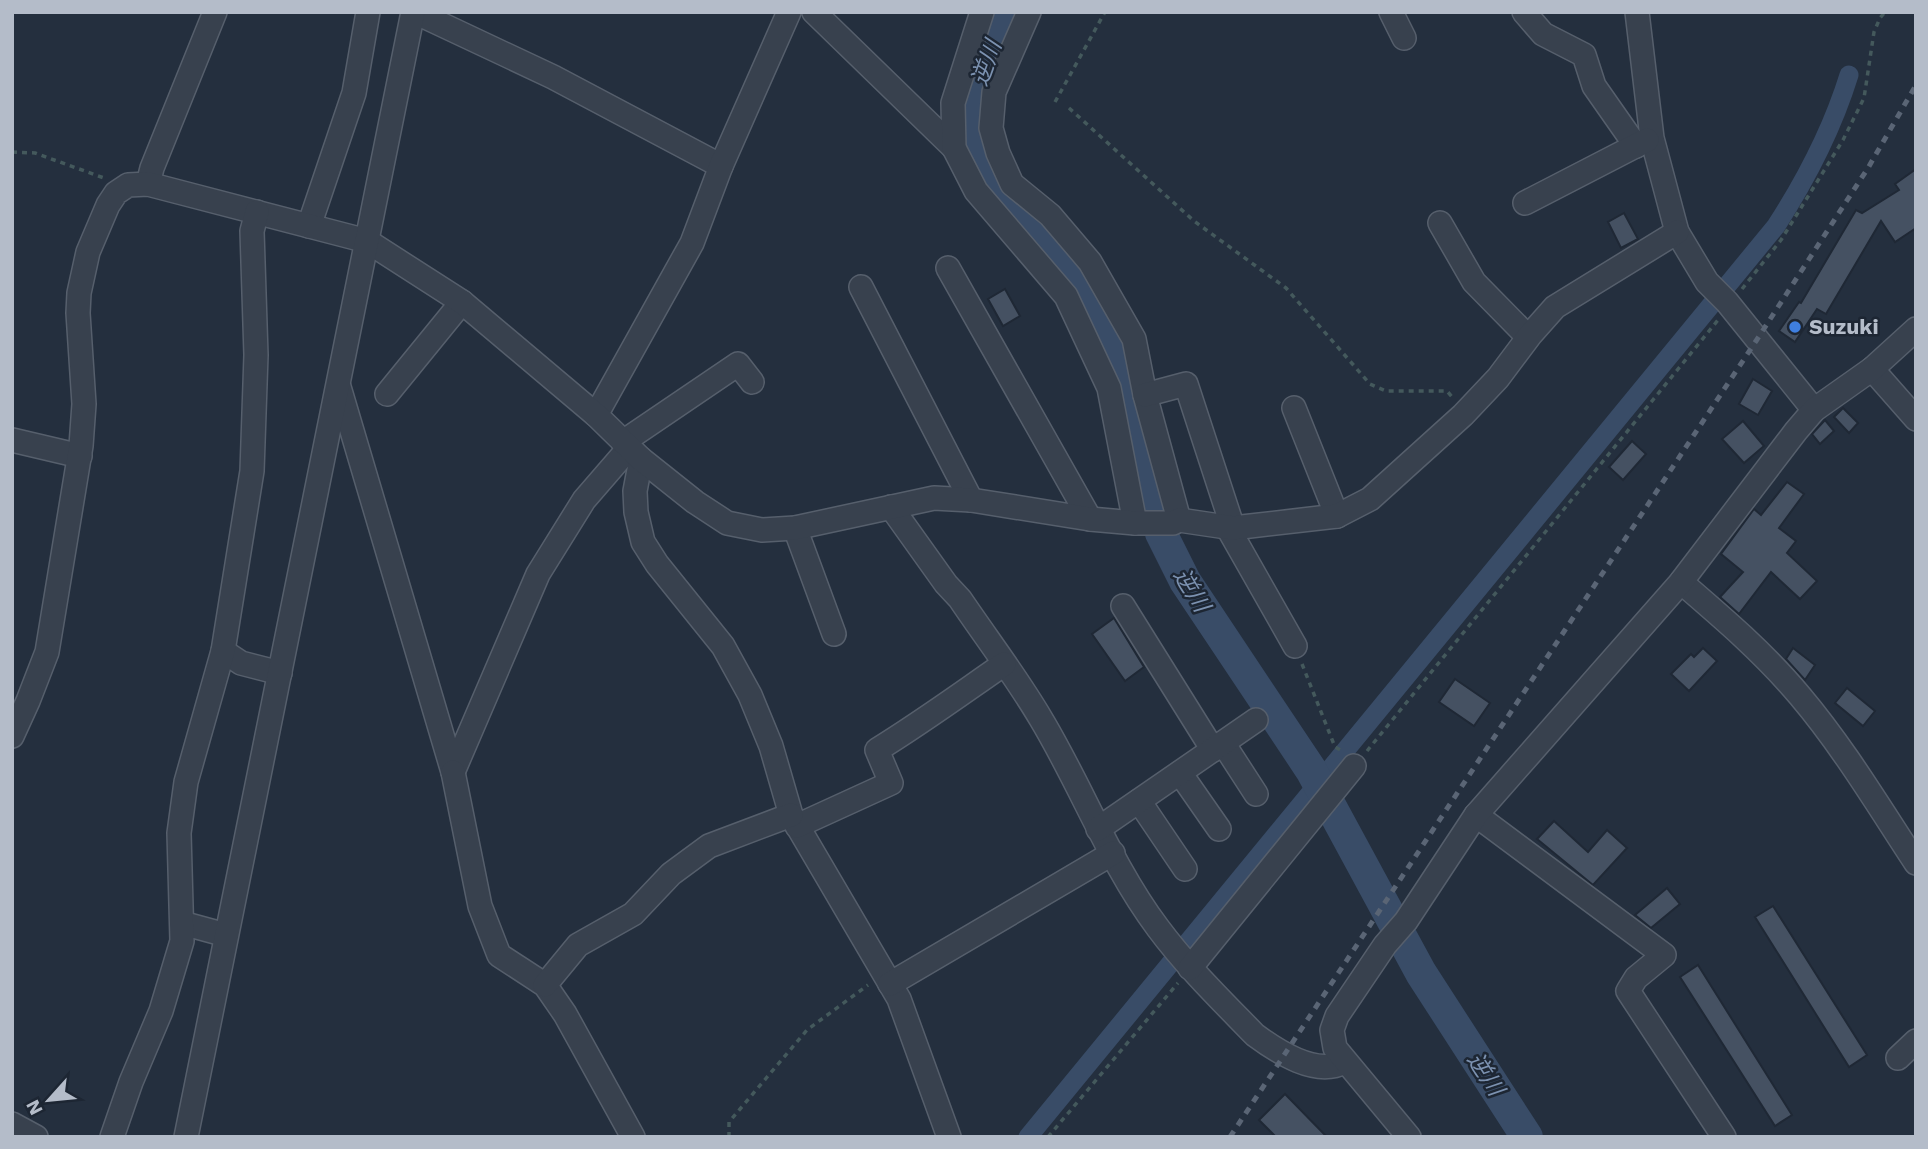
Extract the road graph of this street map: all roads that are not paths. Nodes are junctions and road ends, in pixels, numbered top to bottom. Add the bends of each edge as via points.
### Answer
1 (215, 12) edge
2 (368, 12) edge
3 (414, 12) edge
4 (789, 12) edge
5 (814, 12) edge
6 (982, 12) edge
7 (1029, 12) edge
8 (1391, 12) edge
9 (1524, 12) edge
10 (1637, 12) edge
11 (1404, 38) dead end
12 (1644, 142) junction
13 (954, 148) junction
14 (721, 166) junction
15 (148, 184) junction
16 (1525, 203) dead end
17 (257, 212) junction
18 (1440, 223) dead end
19 (309, 226) junction
20 (1676, 232) junction
21 (367, 241) junction
22 (948, 268) dead end
23 (861, 287) dead end
24 (462, 302) junction
25 (1916, 329) edge
26 (1528, 337) junction
27 (1872, 369) junction
28 (337, 382) junction
29 (752, 382) dead end
30 (387, 394) dead end
31 (1145, 395) junction
32 (1294, 408) dead end
33 (1814, 410) junction
34 (596, 415) junction
35 (1916, 419) edge
36 (12, 440) edge
37 (631, 449) junction
38 (80, 456) junction
39 (971, 500) junction
40 (891, 507) junction
41 (1337, 516) junction
42 (1090, 519) junction
43 (1176, 522) junction
44 (1142, 523) junction
45 (795, 528) junction
46 (1230, 528) junction
47 (1681, 582) junction
48 (1123, 606) dead end
49 (834, 634) dead end
50 (1295, 646) road end
51 (223, 651) junction
52 (1004, 664) junction
53 (280, 673) junction
54 (1256, 720) dead end
55 (12, 736) edge
56 (1218, 747) junction
57 (1354, 766) road end
58 (453, 772) junction
59 (1180, 773) junction
60 (1256, 794) dead end
61 (1139, 801) junction
62 (1476, 815) junction
63 (794, 820) junction
64 (1098, 829) junction
65 (1219, 829) dead end
66 (1113, 853) junction
67 (1916, 863) edge
68 (1185, 869) dead end
69 (182, 923) junction
70 (226, 935) junction
71 (1183, 960) junction
72 (887, 979) junction
73 (545, 985) junction
74 (1916, 1041) edge
75 (1898, 1058) dead end
76 (1344, 1062) junction
77 (12, 1124) edge
78 (36, 1137) edge
79 (112, 1137) edge
80 (186, 1137) edge
81 (633, 1137) edge
82 (949, 1137) edge
83 (1409, 1137) edge
84 (1724, 1137) edge

1 - 15 street
2 - 19 street via 354,93
3 - 14 street via 554,77
3 - 21 street
4 - 14 street
5 - 13 street
6 - 13 street via 953,103
7 - 31 street via 994,92 991,128 998,153 1012,184 1051,215 1090,262 1134,339
8 - 11 street
9 - 12 street via 1543,34 1584,55 1594,86
10 - 12 street
12 - 16 street
12 - 20 street
13 - 44 street via 976,191 1066,296 1109,388
14 - 34 street via 692,243
15 - 17 street
15 - 38 street via 121,188 107,205 88,252 79,293 84,404
17 - 19 street
17 - 51 street via 252,231 257,355 252,471
18 - 26 street via 1474,282
19 - 21 street
20 - 26 street via 1555,307
20 - 33 street via 1707,282
21 - 24 street
21 - 28 street
22 - 42 street
23 - 39 street
24 - 30 street
24 - 34 street
25 - 27 street
26 - 41 street via 1467,412 1370,499
27 - 33 street
27 - 35 street
28 - 53 street
28 - 58 street
29 - 37 street via 738,364
31 - 43 street
31 - 46 street via 1186,384
32 - 41 street
33 - 47 street
34 - 37 street
36 - 38 street
37 - 45 street via 727,523 762,530
37 - 58 street via 584,500 538,574
37 - 63 street via 643,542 723,646 750,695
38 - 55 street via 47,652
39 - 40 street via 934,498
39 - 42 street
40 - 45 street
40 - 52 street
41 - 46 street
42 - 44 street
43 - 44 street
43 - 46 street
45 - 49 street
46 - 50 street
47 - 62 street
47 - 67 street via 1738,630 1801,696
48 - 56 street
51 - 53 street via 241,663
51 - 69 street via 186,782 179,833
52 - 63 street via 877,750 891,783
52 - 64 street via 1041,719
53 - 70 street
54 - 56 street
56 - 59 street
56 - 60 street
57 - 71 street via 1305,828
58 - 73 street via 480,906 499,955
59 - 61 street
59 - 65 street
61 - 64 street
61 - 68 street
62 - 76 street via 1337,1016 1332,1030 1335,1048
62 - 84 street via 1664,955 1636,978 1628,991
63 - 72 street
63 - 73 street via 709,846 671,874 633,914 578,945
64 - 66 street
66 - 71 street
66 - 72 street
69 - 70 street
69 - 79 street via 182,942 167,992
70 - 80 street
71 - 76 street via 1266,1044 1319,1067
72 - 82 street via 899,999
73 - 81 street
74 - 75 street
76 - 83 street
77 - 78 street

